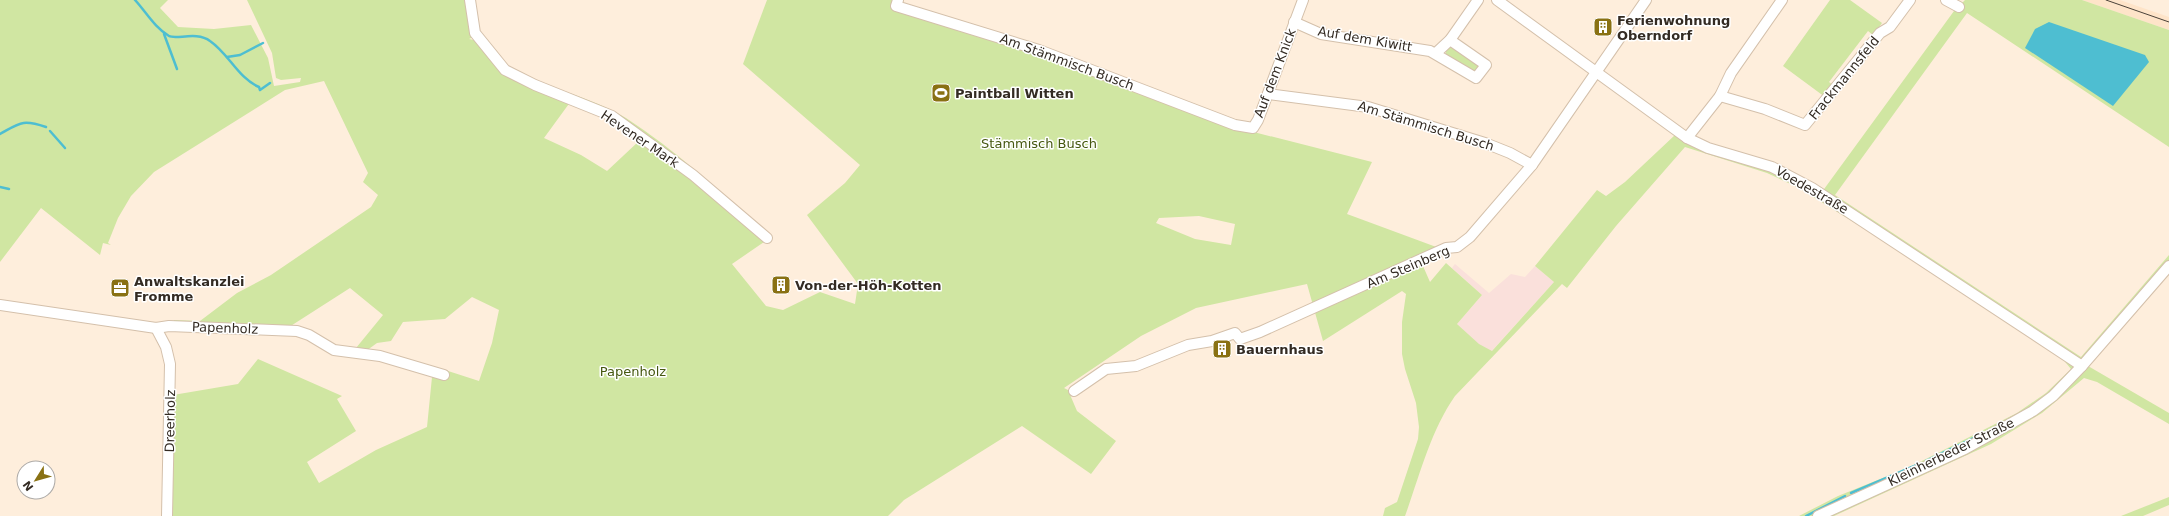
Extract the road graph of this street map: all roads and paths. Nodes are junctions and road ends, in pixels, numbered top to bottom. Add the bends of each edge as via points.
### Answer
1 (470, 0) edge
2 (1302, 0) edge
3 (1478, 0) edge
4 (1497, 0) edge
5 (1646, 0) edge
6 (1782, 0) edge
7 (1910, 0) edge
8 (1946, 0) edge
9 (897, 3) edge
10 (1959, 7) dead end
11 (1294, 22) junction
12 (1450, 40) junction
13 (1436, 53) junction
14 (1596, 72) junction
15 (1268, 94) junction
16 (1720, 96) junction
17 (1235, 126) joint
18 (1687, 138) junction
19 (1532, 165) junction
20 (767, 238) dead end
21 (2169, 266) edge
22 (0, 305) edge
23 (156, 328) junction
24 (2082, 366) junction
25 (444, 375) dead end
26 (1074, 391) dead end
27 (167, 516) edge
28 (1818, 516) edge

1 - 20 street, Hevener Mark via 475,33 505,70 612,116 693,175
2 - 11 street, Auf dem Knick
3 - 12 street
4 - 14 street, Voedestraße
5 - 14 street, Am Steinberg
6 - 16 street via 1730,73
7 - 16 street, Frackmannsfeld via 1890,27 1880,33 1805,125 1765,109
8 - 10 street
9 - 17 street, Am Stämmisch Busch via 1039,50
11 - 13 street, Auf dem Kiwitt via 1322,34
11 - 15 street, Auf dem Knick
12 - 13 street
12 - 13 street, Auf dem Kiwitt via 1486,65 1476,78
14 - 18 street, Voedestraße
14 - 19 street, Am Steinberg
15 - 17 street, Auf dem Knick via 1258,120 1252,128
15 - 19 street, Am Stämmisch Busch via 1368,107 1485,143
16 - 18 street
18 - 24 street, Voedestraße via 1708,148 1772,167 1812,188
19 - 26 street, Am Steinberg via 1470,236 1457,246 1446,248 1240,340 1235,333 1212,341 1188,345 1136,366 1106,369
21 - 24 street, Kleinherbeder Straße
22 - 23 street, Papenholz
23 - 25 street, Papenholz via 169,326 297,331 334,350 380,356
23 - 27 street, Dreerholz via 166,347 170,364
24 - 28 street, Kleinherbeder Straße via 2053,396 2015,422

